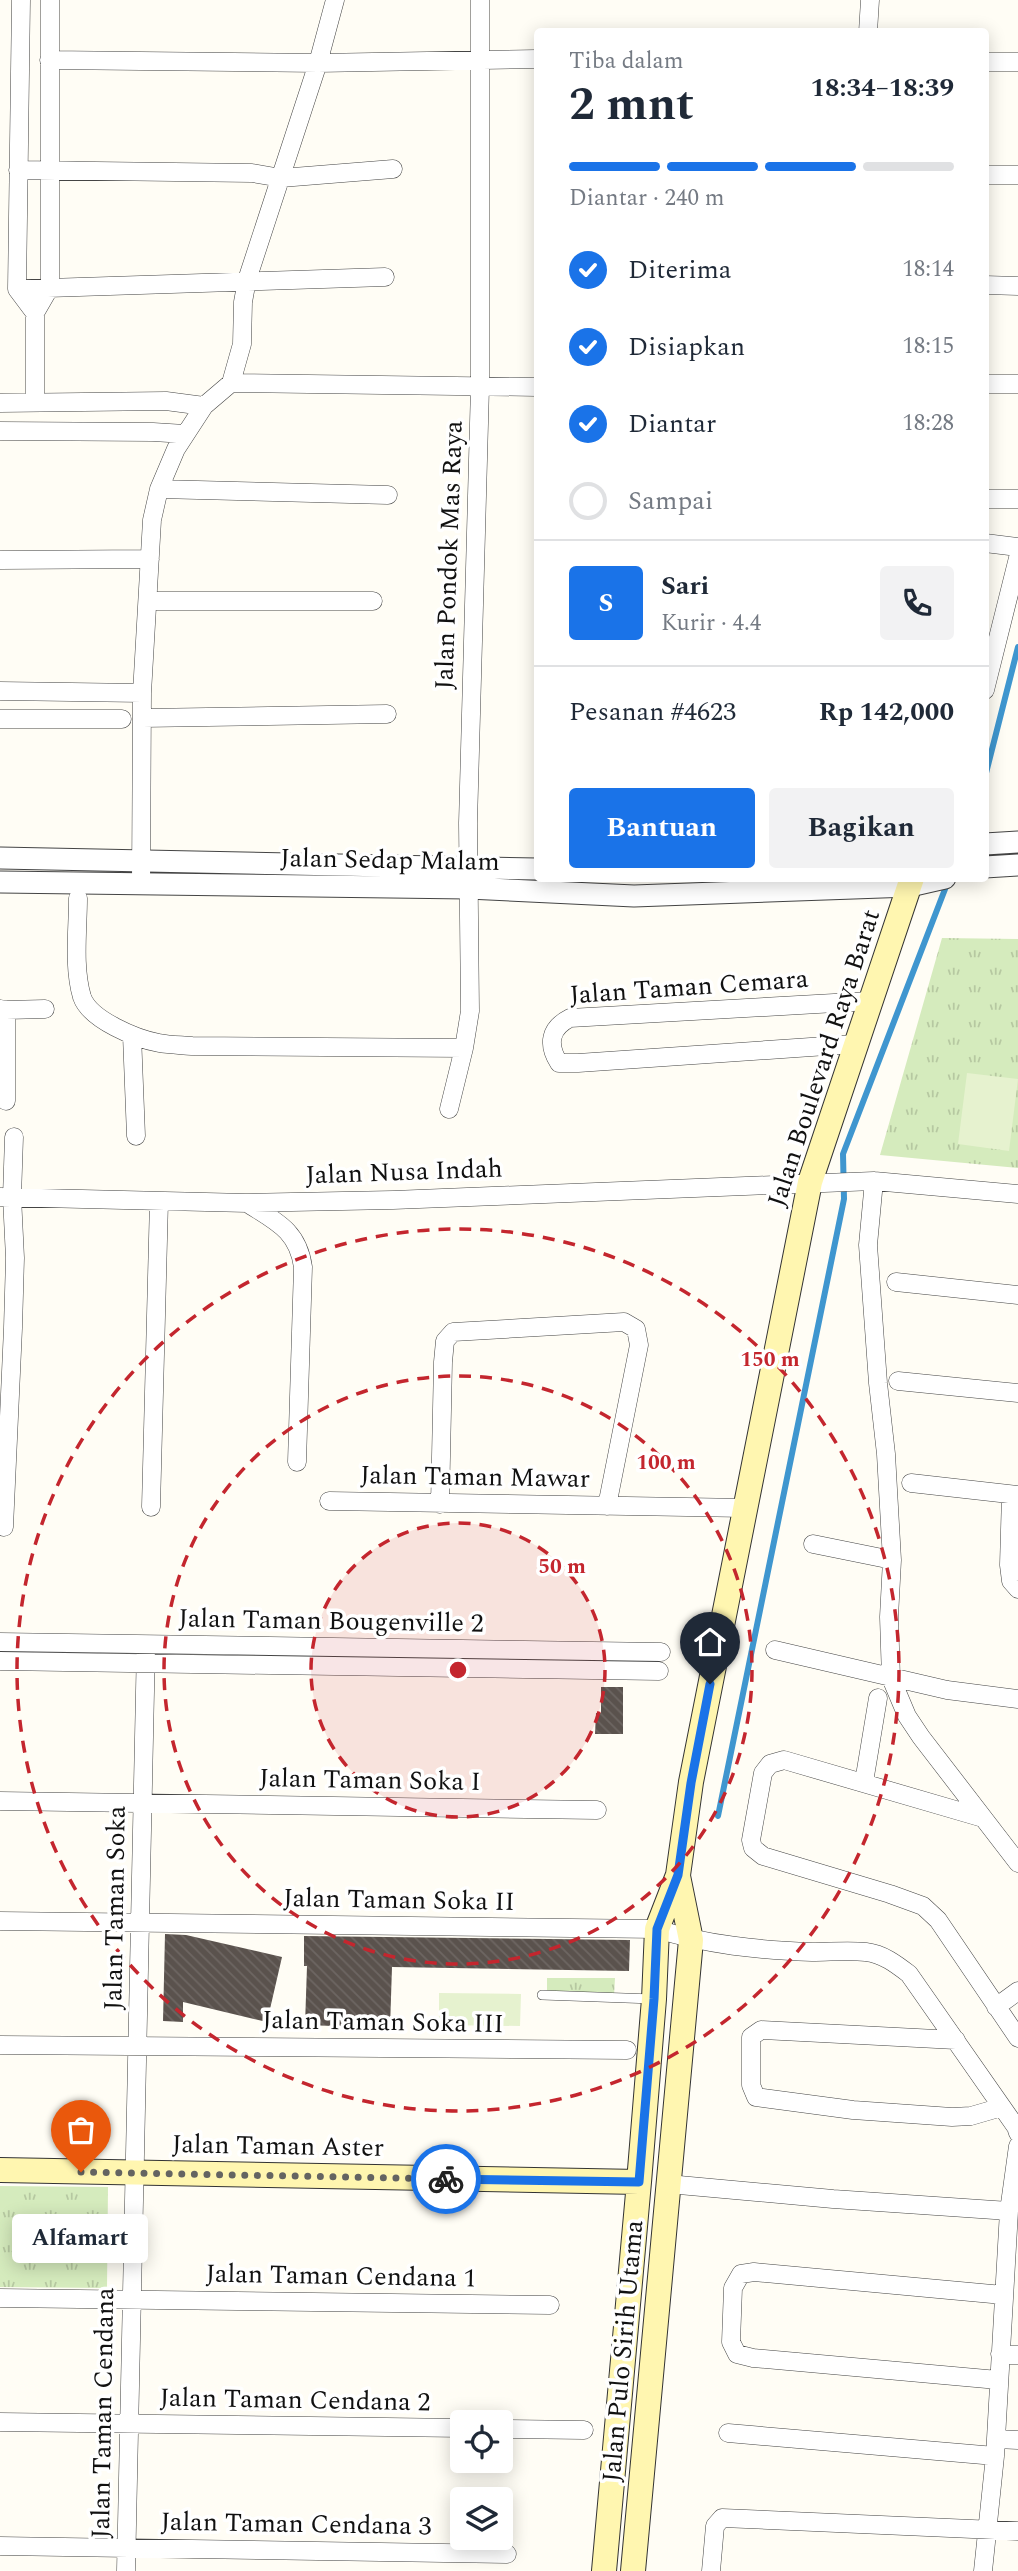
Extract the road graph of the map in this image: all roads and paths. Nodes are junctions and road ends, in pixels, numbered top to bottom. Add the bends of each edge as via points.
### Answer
1 (21, 0) edge
2 (50, 0) edge
3 (335, 0) edge
4 (480, 0) edge
5 (870, 0) edge
6 (868, 28) edge
7 (534, 59) edge
8 (49, 60) junction
9 (481, 61) junction
10 (989, 62) edge
11 (1018, 62) edge
12 (318, 64) junction
13 (393, 169) dead end
14 (18, 170) junction
15 (50, 172) junction
16 (1018, 175) edge
17 (989, 176) edge
18 (281, 178) junction
19 (385, 277) dead end
20 (247, 280) junction
21 (989, 285) edge
22 (1018, 286) edge
23 (50, 287) junction
24 (18, 289) junction
25 (35, 313) junction
26 (232, 383) junction
27 (989, 384) edge
28 (1018, 384) edge
29 (480, 387) junction
30 (534, 387) edge
31 (35, 402) junction
32 (0, 403) edge
33 (204, 406) junction
34 (0, 431) edge
35 (185, 434) junction
36 (159, 489) junction
37 (388, 495) dead end
38 (989, 499) edge
39 (1018, 499) edge
40 (989, 543) edge
41 (1018, 547) edge
42 (1018, 558) edge
43 (150, 559) junction
44 (0, 560) edge
45 (148, 601) junction
46 (373, 601) dead end
47 (991, 641) edge
48 (0, 691) edge
49 (142, 693) junction
50 (387, 714) dead end
51 (143, 718) junction
52 (0, 719) edge
53 (122, 719) dead end
54 (1018, 842) edge
55 (989, 844) edge
56 (0, 858) edge
57 (141, 859) junction
58 (1018, 865) edge
59 (468, 866) junction
60 (989, 867) edge
61 (534, 869) edge
62 (0, 881) edge
63 (907, 882) edge
64 (926, 882) edge
65 (141, 883) junction
66 (468, 888) junction
67 (78, 898) dead end
68 (870, 1001) junction
69 (3, 1009) edge
70 (45, 1009) dead end
71 (132, 1035) junction
72 (855, 1044) junction
73 (464, 1048) junction
74 (6, 1101) dead end
75 (449, 1109) dead end
76 (136, 1136) dead end
77 (14, 1137) dead end
78 (866, 1181) junction
79 (819, 1182) junction
80 (1018, 1194) edge
81 (6, 1197) edge
82 (159, 1201) junction
83 (247, 1203) junction
84 (896, 1282) dead end
85 (1018, 1295) edge
86 (898, 1381) dead end
87 (1018, 1392) edge
88 (297, 1462) dead end
89 (911, 1483) dead end
90 (1014, 1495) edge
91 (329, 1501) dead end
92 (440, 1504) junction
93 (607, 1506) junction
94 (151, 1507) dead end
95 (746, 1508) junction
96 (5, 1527) dead end
97 (813, 1544) dead end
98 (892, 1560) junction
99 (1018, 1588) edge
100 (0, 1642) edge
101 (146, 1645) junction
102 (775, 1650) dead end
103 (661, 1652) dead end
104 (0, 1661) edge
105 (146, 1663) junction
106 (659, 1671) dead end
107 (891, 1678) junction
108 (878, 1698) dead end
109 (1018, 1699) edge
110 (864, 1783) junction
111 (0, 1801) edge
112 (143, 1803) junction
113 (597, 1810) dead end
114 (984, 1818) junction
115 (1018, 1863) edge
116 (678, 1875) junction
117 (0, 1921) edge
118 (141, 1923) junction
119 (657, 1929) junction
120 (691, 1940) junction
121 (1018, 1991) edge
122 (542, 1995) dead end
123 (654, 1999) junction
124 (996, 2007) junction
125 (1018, 2038) edge
126 (956, 2040) junction
127 (0, 2045) edge
128 (138, 2046) junction
129 (627, 2050) dead end
130 (1002, 2106) junction
131 (1018, 2133) edge
132 (1018, 2146) edge
133 (0, 2170) edge
134 (136, 2173) junction
135 (639, 2182) junction
136 (668, 2184) junction
137 (1009, 2211) junction
138 (1018, 2233) edge
139 (631, 2262) junction
140 (660, 2264) junction
141 (1003, 2295) junction
142 (0, 2298) edge
143 (131, 2300) junction
144 (550, 2305) dead end
145 (1000, 2354) junction
146 (1018, 2355) edge
147 (998, 2379) junction
148 (0, 2422) edge
149 (128, 2423) junction
150 (450, 2428) edge
151 (513, 2429) edge
152 (584, 2430) dead end
153 (728, 2433) dead end
154 (1018, 2440) edge
155 (995, 2448) junction
156 (988, 2530) junction
157 (1018, 2531) edge
158 (0, 2546) edge
159 (126, 2548) junction
160 (507, 2554) dead end
161 (126, 2571) edge
162 (604, 2571) edge
163 (633, 2571) edge
164 (711, 2571) edge
165 (983, 2571) edge

1 - 14 street
2 - 8 street
3 - 12 street
4 - 9 street, Jalan Pondok Mas Raya
5 - 6 street
7 - 9 street
8 - 12 street
8 - 15 street
9 - 12 street
9 - 29 street, Jalan Pondok Mas Raya
10 - 11 street
12 - 18 street
13 - 18 street
14 - 15 street
14 - 24 street
15 - 18 street via 252,173
15 - 23 street
16 - 17 street
18 - 20 street
19 - 20 street
20 - 23 street
20 - 26 street via 242,344
21 - 22 street
23 - 24 street
23 - 25 street
24 - 25 street
25 - 31 street
26 - 29 street
26 - 33 street
27 - 28 street
29 - 30 street
29 - 59 street, Jalan Pondok Mas Raya
31 - 32 street
31 - 33 street via 166,401
33 - 35 street
34 - 35 street
35 - 36 street
36 - 37 street
36 - 43 street
38 - 39 street
40 - 41 street
42 - 47 street
43 - 44 street
43 - 45 street
45 - 46 street
45 - 49 street
48 - 49 street
49 - 51 street
50 - 51 street
51 - 57 street
52 - 53 street
54 - 55 street
56 - 57 street, Jalan Sedap Malam
57 - 59 street, Jalan Sedap Malam
57 - 65 street
58 - 60 street
59 - 61 street, Jalan Sedap Malam
59 - 66 street, Jalan Pondok Mas Raya
62 - 65 street, Jalan Sedap Malam
63 - 66 street, Jalan Sedap Malam via 634,896
64 - 68 main road, Jalan Boulevard Raya Barat
65 - 66 street, Jalan Sedap Malam
66 - 73 street, Jalan Pondok Mas Raya via 470,1011
67 - 71 street via 83,1000 97,1016
68 - 72 main road, Jalan Boulevard Raya Barat
68 - 72 street, Jalan Taman Cemara via 570,1018 552,1035 552,1053 559,1063
69 - 70 street
69 - 74 street
71 - 73 street via 192,1046
71 - 76 street
72 - 79 main road, Jalan Boulevard Raya Barat
73 - 75 street, Jalan Pondok Mas Raya
77 - 81 street
78 - 79 street, Jalan Nusa Indah
78 - 80 street, Jalan Nusa Indah
78 - 98 street
79 - 83 street, Jalan Nusa Indah
79 - 95 main road, Jalan Boulevard Raya Barat
81 - 82 street, Jalan Nusa Indah
81 - 96 street via 15,1258
82 - 83 street, Jalan Nusa Indah
82 - 94 street
83 - 88 street via 282,1225 301,1250
84 - 85 street
86 - 87 street
89 - 90 street
90 - 99 street via 1009,1565 1011,1581
91 - 92 street, Jalan Taman Mawar
92 - 93 street, Jalan Taman Mawar
92 - 93 street via 444,1341 453,1332 624,1322 636,1329 639,1345
93 - 95 street, Jalan Taman Mawar
95 - 116 main road, Jalan Boulevard Raya Barat
97 - 98 street
98 - 107 street
100 - 101 street, Jalan Taman Bougenville 2
101 - 103 street, Jalan Taman Bougenville 2
101 - 105 street, Jalan Taman Soka
102 - 107 street
104 - 105 street, Jalan Taman Bougenville 2
105 - 106 street, Jalan Taman Bougenville 2
105 - 112 street, Jalan Taman Soka
107 - 109 street
107 - 114 street via 907,1716
108 - 110 street
110 - 114 street
110 - 124 street via 792,1761 770,1764 763,1773 751,1835 753,1848 763,1856 923,1906 938,1920
111 - 112 street, Jalan Taman Soka I
112 - 113 street, Jalan Taman Soka I
112 - 118 street, Jalan Taman Soka
114 - 115 street
116 - 119 main road, Jalan Pulo Sirih Utama
116 - 120 main road, Jalan Pulo Sirih Utama
117 - 118 street, Jalan Taman Soka II
118 - 119 street, Jalan Taman Soka II
118 - 128 street, Jalan Taman Soka
119 - 120 street, Jalan Taman Soka II
119 - 123 main road, Jalan Pulo Sirih Utama
120 - 126 street, Jalan Taman Soka II via 810,1952 867,1952 890,1960 909,1974
120 - 136 main road, Jalan Pulo Sirih Utama
121 - 124 street
122 - 123 lane
123 - 135 main road, Jalan Pulo Sirih Utama
124 - 125 street
126 - 130 street, Jalan Taman Soka II
126 - 130 street via 761,2030 751,2037 751,2085 756,2097 853,2110 964,2117
127 - 128 street, Jalan Taman Soka III
128 - 129 street, Jalan Taman Soka III
128 - 134 street, Jalan Taman Soka
130 - 131 street, Jalan Taman Soka II
132 - 137 street
133 - 134 main road, Jalan Taman Aster
134 - 135 main road, Jalan Taman Aster
134 - 143 street, Jalan Taman Cendana
135 - 139 main road, Jalan Pulo Sirih Utama
136 - 137 street
136 - 140 main road, Jalan Pulo Sirih Utama
137 - 138 street
137 - 141 street
139 - 140 main road
139 - 162 main road, Jalan Pulo Sirih Utama
140 - 163 main road, Jalan Pulo Sirih Utama
141 - 145 street
141 - 147 street via 754,2272 741,2274 733,2288 731,2342 737,2354
142 - 143 street, Jalan Taman Cendana 1
143 - 144 street, Jalan Taman Cendana 1
143 - 149 street, Jalan Taman Cendana
145 - 146 street
145 - 147 street
147 - 155 street
148 - 149 street, Jalan Taman Cendana 2
149 - 150 street, Jalan Taman Cendana 2
149 - 159 street, Jalan Taman Cendana
151 - 152 street
153 - 155 street
154 - 155 street
155 - 156 street
156 - 157 street
156 - 164 street via 722,2518 715,2526
156 - 165 street
158 - 159 street, Jalan Taman Cendana 3
159 - 160 street, Jalan Taman Cendana 3
159 - 161 street, Jalan Taman Cendana

